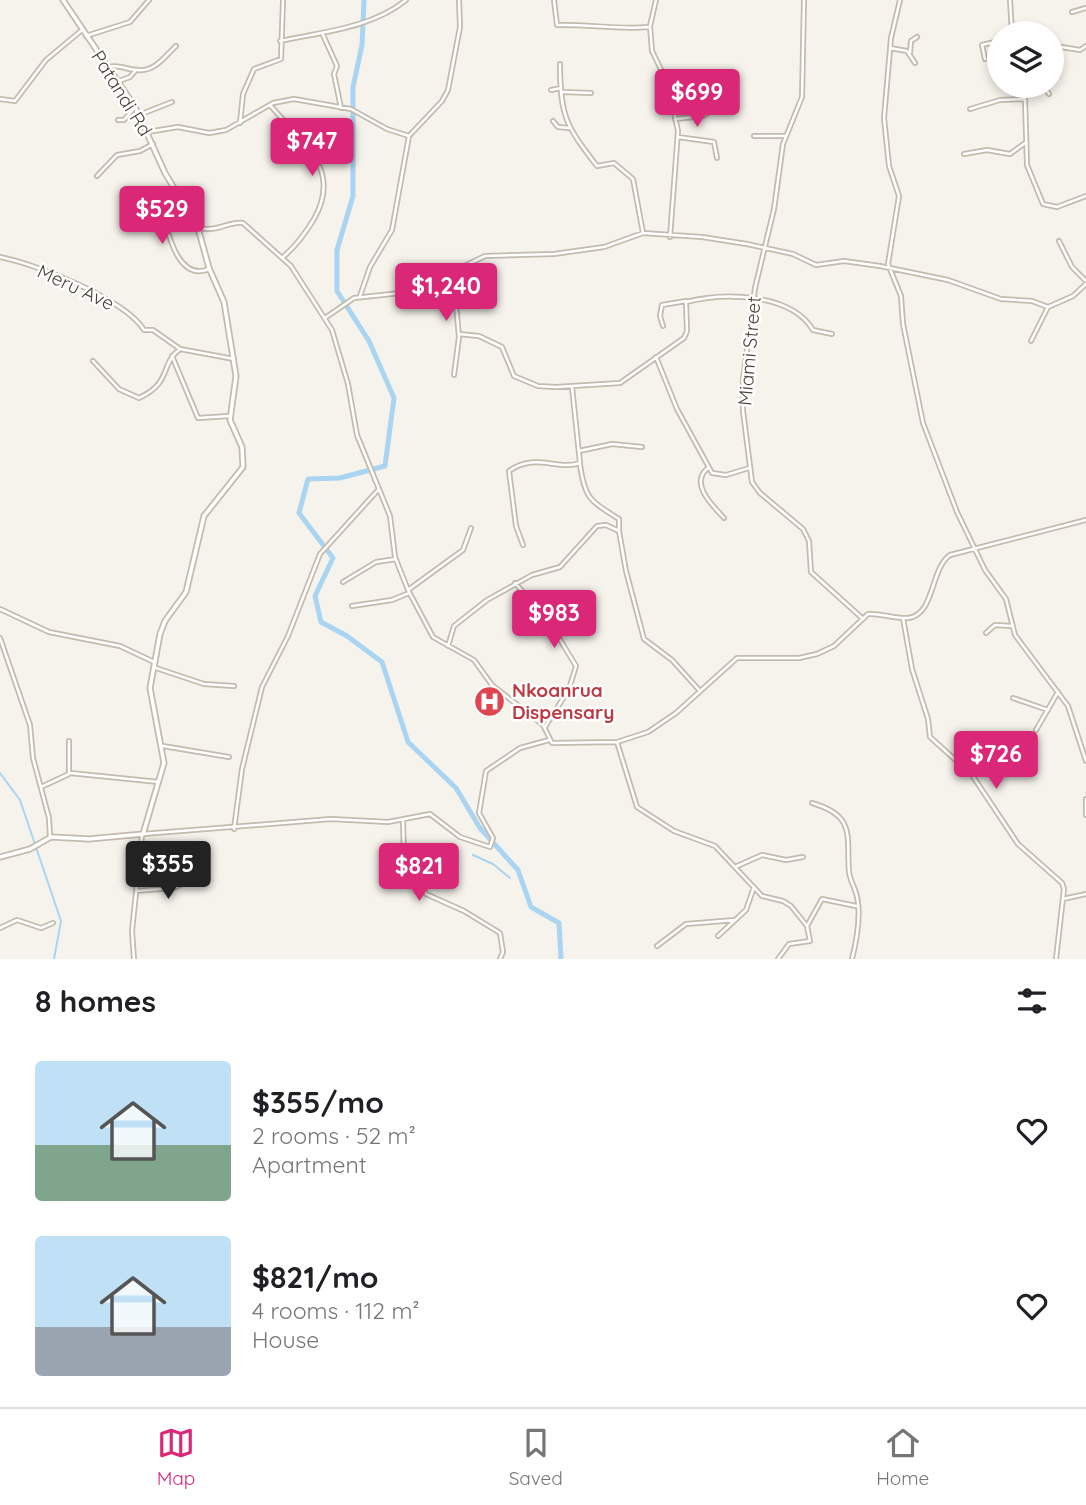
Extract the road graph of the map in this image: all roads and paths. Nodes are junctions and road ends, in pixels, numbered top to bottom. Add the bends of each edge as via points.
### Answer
1 (63, 0) edge
2 (149, 0) edge
3 (283, 0) edge
4 (406, 0) edge
5 (459, 0) edge
6 (554, 0) edge
7 (656, 0) edge
8 (804, 0) edge
9 (900, 0) edge
10 (1010, 0) edge
11 (1086, 8) edge
12 (1072, 12) dead end
13 (1011, 21) edge
14 (649, 27) junction
15 (82, 30) junction
16 (322, 34) junction
17 (86, 36) junction
18 (917, 37) dead end
19 (280, 41) junction
20 (987, 44) edge
21 (176, 46) dead end
22 (1086, 46) edge
23 (1064, 47) edge
24 (890, 48) junction
25 (910, 53) junction
26 (985, 59) dead end
27 (915, 63) dead end
28 (560, 64) dead end
29 (109, 67) junction
30 (136, 70) junction
31 (118, 81) junction
32 (551, 90) dead end
33 (561, 90) junction
34 (591, 93) dead end
35 (0, 99) edge
36 (1025, 99) joint
37 (172, 102) dead end
38 (270, 105) junction
39 (135, 107) junction
40 (341, 108) junction
41 (970, 109) dead end
42 (711, 111) dead end
43 (139, 115) junction
44 (675, 119) junction
45 (118, 120) dead end
46 (554, 121) dead end
47 (240, 123) junction
48 (569, 128) junction
49 (148, 132) junction
50 (785, 135) junction
51 (409, 136) junction
52 (754, 136) dead end
53 (678, 137) junction
54 (1025, 143) junction
55 (153, 144) junction
56 (964, 154) dead end
57 (717, 158) dead end
58 (97, 176) dead end
59 (1086, 196) edge
60 (180, 198) junction
61 (198, 228) junction
62 (643, 233) junction
63 (670, 237) junction
64 (1059, 241) dead end
65 (765, 248) junction
66 (0, 257) edge
67 (284, 257) junction
68 (889, 268) junction
69 (209, 270) junction
70 (453, 272) junction
71 (1086, 283) edge
72 (360, 296) junction
73 (754, 299) junction
74 (686, 301) junction
75 (1048, 307) junction
76 (325, 318) junction
77 (663, 326) dead end
78 (459, 334) junction
79 (832, 334) dead end
80 (1031, 341) dead end
81 (180, 349) junction
82 (172, 356) junction
83 (656, 357) junction
84 (234, 359) junction
85 (93, 362) dead end
86 (454, 375) dead end
87 (572, 387) junction
88 (229, 416) junction
89 (642, 447) dead end
90 (579, 451) junction
91 (580, 463) junction
92 (708, 468) junction
93 (749, 468) junction
94 (378, 490) junction
95 (724, 518) dead end
96 (1086, 520) edge
97 (471, 528) dead end
98 (619, 531) junction
99 (523, 545) dead end
100 (976, 546) junction
101 (396, 559) junction
102 (343, 582) dead end
103 (514, 583) junction
104 (408, 592) junction
105 (352, 606) dead end
106 (0, 609) edge
107 (862, 618) junction
108 (903, 618) junction
109 (1012, 626) junction
110 (986, 633) dead end
111 (0, 638) edge
112 (448, 646) junction
113 (154, 665) junction
114 (234, 686) dead end
115 (701, 691) junction
116 (1058, 692) junction
117 (1013, 698) dead end
118 (1048, 710) junction
119 (544, 727) junction
120 (1036, 730) dead end
121 (549, 740) junction
122 (69, 741) dead end
123 (617, 742) junction
124 (163, 746) junction
125 (229, 757) dead end
126 (1086, 761) edge
127 (70, 773) junction
128 (159, 782) junction
129 (41, 787) junction
130 (1086, 799) edge
131 (812, 803) dead end
132 (1086, 815) edge
133 (403, 820) junction
134 (234, 829) junction
135 (143, 834) junction
136 (50, 837) junction
137 (0, 857) edge
138 (803, 857) dead end
139 (735, 867) junction
140 (192, 880) dead end
141 (754, 887) junction
142 (136, 891) junction
143 (1086, 894) edge
144 (1063, 899) junction
145 (858, 906) junction
146 (735, 920) junction
147 (53, 923) dead end
148 (807, 926) junction
149 (0, 928) edge
150 (718, 936) dead end
151 (657, 946) dead end
152 (134, 959) edge
153 (500, 959) edge
154 (778, 959) edge
155 (852, 959) edge
156 (1056, 959) edge

1 - 15 street, Patandi Rd
2 - 17 street via 130,22
3 - 19 street
4 - 16 street via 385,17
5 - 51 street via 460,27 448,90
6 - 14 street via 557,25 625,30
7 - 14 street
8 - 50 street, Miami Street via 802,97
9 - 24 street
10 - 13 street
11 - 12 street
14 - 44 street via 653,55 668,84
15 - 17 street, Patandi Rd
15 - 35 street via 46,60 15,101
16 - 19 street
16 - 40 street via 337,66 334,74
17 - 29 street, Patandi Rd
18 - 25 street via 911,40
19 - 47 street via 281,59 258,65 250,77
20 - 26 street via 982,45
21 - 30 street via 154,66
22 - 23 street via 1080,50
24 - 25 street
24 - 68 street via 885,134 899,195
25 - 27 street
28 - 33 street
29 - 30 street
29 - 31 street, Patandi Rd
30 - 31 street
31 - 39 street, Patandi Rd
32 - 33 street
33 - 34 street
33 - 48 street
36 - 41 street
36 - 54 street
37 - 43 street
38 - 40 street via 294,99
38 - 47 street
38 - 67 street via 304,143 325,179 323,203 304,236
39 - 43 street, Patandi Rd
39 - 45 street via 124,120
40 - 51 street
42 - 44 street
43 - 49 street, Patandi Rd
44 - 53 street
46 - 48 street via 558,127
47 - 49 street via 213,132 178,127
48 - 62 street via 597,166 614,163 633,179
49 - 55 street, Patandi Rd
50 - 52 street
50 - 65 street, Miami Street
51 - 72 street via 391,230
53 - 57 street via 712,141
53 - 63 street
54 - 56 street via 1010,154 987,150
54 - 59 street via 1028,168 1046,206 1062,207
55 - 58 street via 117,155
55 - 60 street, Patandi Rd
60 - 61 street, Patandi Rd
60 - 69 street via 162,211 176,253 191,271
61 - 67 street via 220,230 243,223
61 - 69 street, Patandi Rd
62 - 63 street
62 - 70 street via 604,247 485,256
63 - 65 street via 710,238
64 - 71 street
65 - 68 street via 816,265 844,261
65 - 73 street, Miami Street
66 - 81 street, Meru Ave via 34,267 101,298 134,316 144,330 153,330
67 - 76 street
68 - 75 street
68 - 100 street via 900,291 926,431 953,503
69 - 84 street, Patandi Rd via 224,302
70 - 72 street via 410,292
70 - 78 street
71 - 75 street via 1076,295
72 - 76 street
73 - 74 street via 718,295
73 - 79 street via 795,310 813,331
73 - 93 street, Miami Street via 743,389
74 - 77 street via 662,305
74 - 83 street via 685,334
75 - 80 street
76 - 94 street via 344,367 357,435
78 - 86 street
78 - 87 street via 479,336 502,347 514,376 538,386
81 - 82 street
81 - 84 street
82 - 85 street via 159,386 139,398 120,389
82 - 88 street via 198,418
83 - 87 street via 622,382
83 - 92 street
84 - 88 street, Patandi Rd via 236,379
87 - 90 street
88 - 113 street via 242,447 242,470 204,516 186,593 164,624
89 - 90 street via 612,444
90 - 91 street
91 - 98 street via 589,498 619,519
91 - 99 street via 530,463 510,470 516,526
92 - 93 street via 720,475
92 - 95 street via 699,481
93 - 107 street, Miami Street via 757,490 803,529 812,573
94 - 101 street via 390,516
94 - 134 street via 320,554 262,687 242,769
96 - 100 street
97 - 104 street via 463,550
98 - 103 street via 597,526 560,567
98 - 115 street via 644,639
100 - 108 street via 946,558 922,612
100 - 109 street via 987,573 1006,599
101 - 102 street via 376,562
101 - 104 street
103 - 112 street via 456,623
103 - 119 street via 531,601 533,620 559,638 576,666 571,686
104 - 105 street via 392,600
104 - 112 street via 433,637
106 - 113 street via 49,632 123,647
107 - 108 street via 871,614
107 - 115 street via 825,651 799,658 739,657
108 - 144 street via 930,737 972,775 1018,844 1059,880
109 - 110 street via 995,625
109 - 116 street via 1017,640
111 - 129 street via 30,724
112 - 119 street via 474,660 492,685
113 - 114 street via 204,684
113 - 124 street via 151,693
115 - 123 street via 654,729
116 - 118 street
116 - 126 street via 1072,716
117 - 118 street
118 - 120 street
119 - 121 street
121 - 123 street via 558,744
121 - 133 street via 520,748 486,771 479,813 494,838 490,847 460,837 430,814
122 - 127 street
123 - 139 street via 637,807 674,831 715,846
124 - 125 street
124 - 128 street
127 - 128 street
127 - 129 street
128 - 135 street
129 - 136 street
130 - 132 street
131 - 145 street via 835,812 849,835 849,871
133 - 134 street via 331,819
133 - 153 street via 404,856 426,894 500,933
134 - 135 street
135 - 136 street
135 - 142 street
136 - 137 street via 32,849
138 - 139 street via 786,860 762,855
139 - 141 street
140 - 142 street via 169,889
141 - 146 street via 748,906
141 - 148 street via 764,897 788,902
142 - 152 street
143 - 144 street
144 - 156 street
145 - 148 street via 822,899
145 - 155 street
146 - 150 street
146 - 151 street via 686,924
147 - 149 street via 39,928 17,920
148 - 154 street via 810,941 789,944

